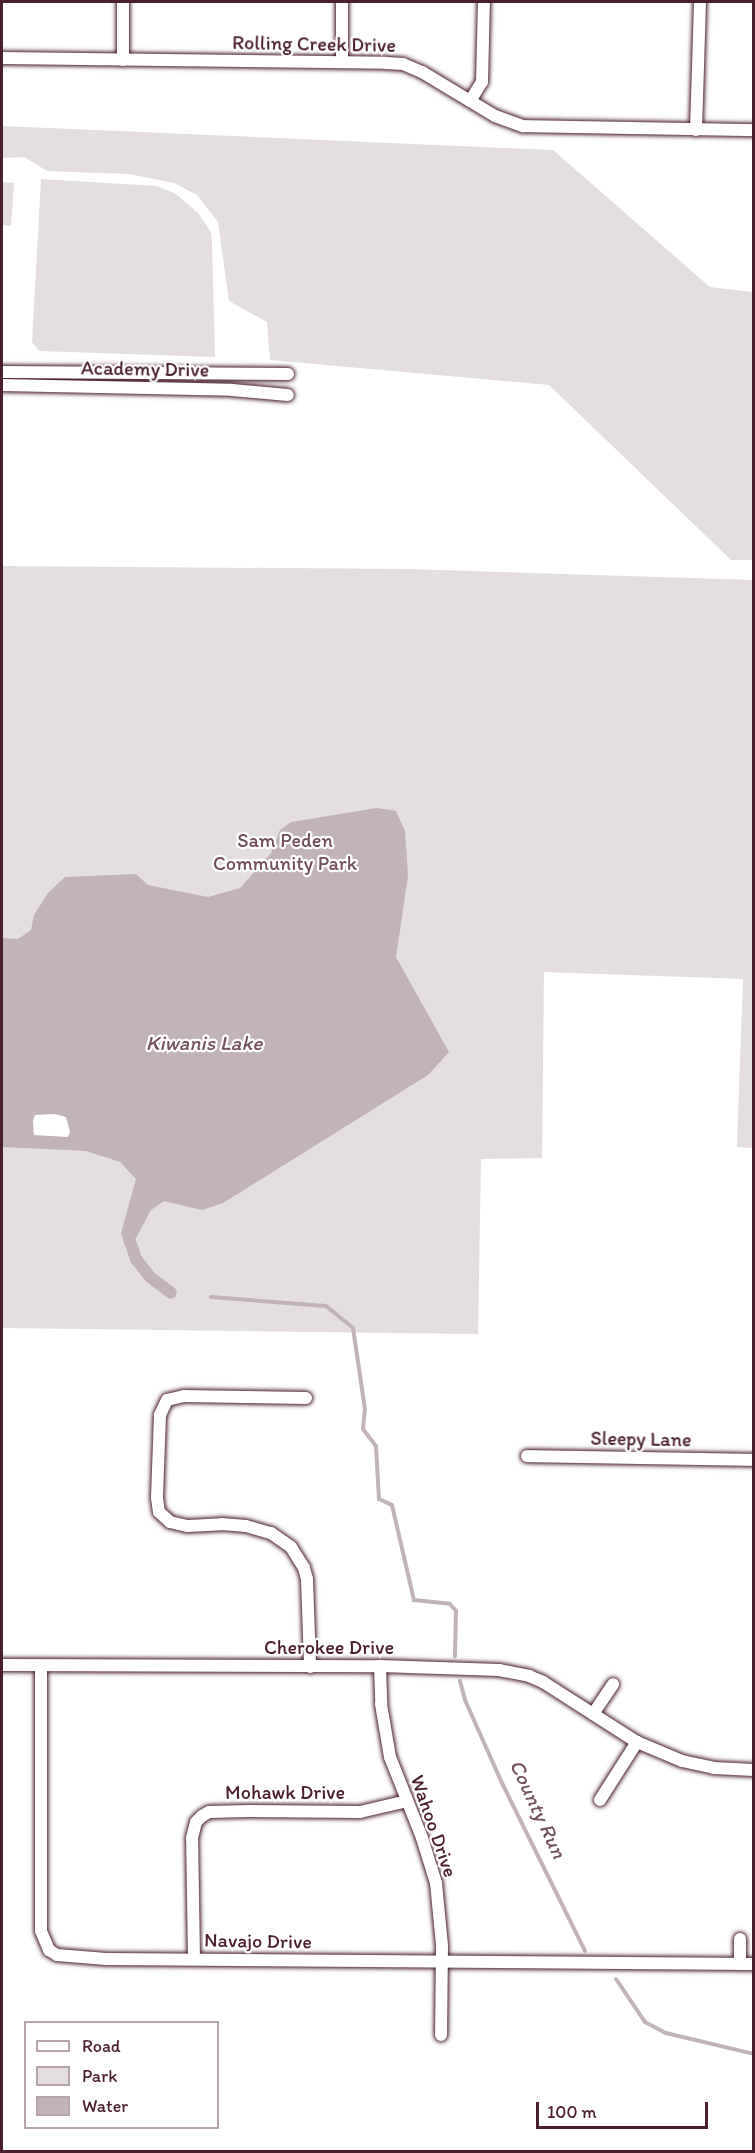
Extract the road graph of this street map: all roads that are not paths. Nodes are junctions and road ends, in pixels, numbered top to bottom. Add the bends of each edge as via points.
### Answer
1 (123, 2) edge
2 (342, 2) edge
3 (484, 2) edge
4 (700, 2) edge
5 (2, 58) edge
6 (123, 60) junction
7 (342, 62) junction
8 (470, 101) junction
9 (696, 129) junction
10 (753, 130) edge
11 (2, 372) edge
12 (288, 374) dead end
13 (2, 385) edge
14 (288, 395) dead end
15 (306, 1398) dead end
16 (527, 1456) dead end
17 (753, 1460) edge
18 (2, 1665) edge
19 (41, 1666) junction
20 (380, 1666) junction
21 (310, 1667) junction
22 (613, 1684) dead end
23 (593, 1714) junction
24 (637, 1742) junction
25 (753, 1770) edge
26 (600, 1800) dead end
27 (406, 1801) junction
28 (740, 1939) dead end
29 (194, 1959) junction
30 (441, 1961) junction
31 (740, 1964) junction
32 (753, 1964) edge
33 (441, 2035) dead end

1 - 6 street
2 - 7 street
3 - 8 street via 482,82
4 - 9 street
5 - 6 street, Rolling Creek Drive
6 - 7 street, Rolling Creek Drive
7 - 8 street, Rolling Creek Drive via 409,66
8 - 9 street, Rolling Creek Drive via 523,126
9 - 10 street, Rolling Creek Drive
11 - 12 street, Academy Drive
13 - 14 street, Academy Drive via 232,390
15 - 21 street via 183,1396 167,1400 160,1415 157,1498 159,1512 170,1522 188,1526 246,1526 271,1533 291,1547 307,1579
16 - 17 street, Sleepy Lane
18 - 19 street, Cherokee Drive
19 - 21 street, Cherokee Drive
19 - 29 street, Navajo Drive via 43,1941 49,1950 66,1958
20 - 21 street, Cherokee Drive
20 - 23 street, Cherokee Drive via 514,1672 556,1689
20 - 27 street, Wahoo Drive via 384,1729
22 - 23 street
23 - 24 street, Cherokee Drive
24 - 25 street, Cherokee Drive via 697,1765
24 - 26 street
27 - 29 street, Mohawk Drive via 360,1812 209,1812 202,1816 196,1821 192,1838
27 - 30 street, Wahoo Drive via 436,1883
28 - 31 street
29 - 30 street, Navajo Drive
30 - 31 street, Navajo Drive
30 - 33 street, Wahoo Drive
31 - 32 street, Navajo Drive

